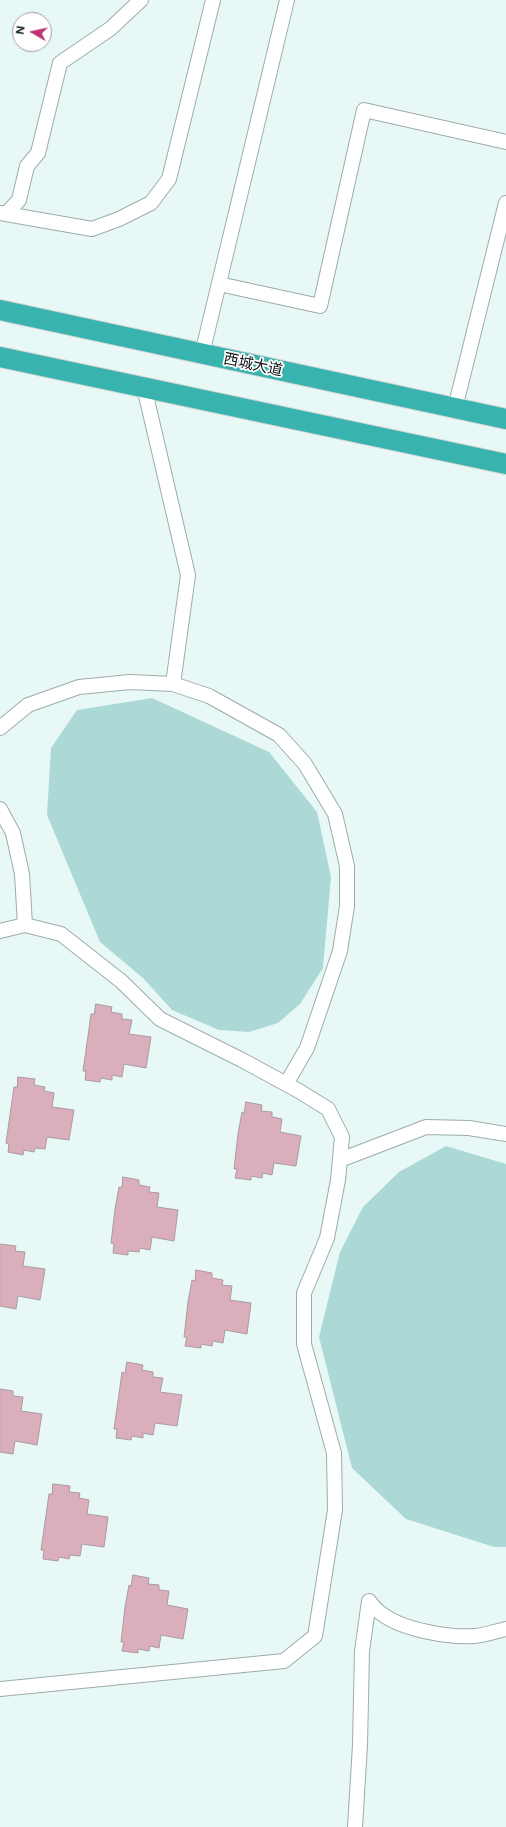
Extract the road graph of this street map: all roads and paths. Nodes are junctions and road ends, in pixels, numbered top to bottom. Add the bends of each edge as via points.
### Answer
1 (141, 0) edge
2 (213, 0) edge
3 (287, 0) edge
4 (506, 142) edge
5 (506, 203) edge
6 (3, 213) edge
7 (219, 284) junction
8 (0, 310) edge
9 (202, 354) junction
10 (0, 357) edge
11 (144, 387) junction
12 (456, 408) junction
13 (506, 419) edge
14 (506, 464) edge
15 (173, 684) junction
16 (0, 728) edge
17 (0, 809) edge
18 (25, 924) junction
19 (0, 931) edge
20 (286, 1084) junction
21 (506, 1134) edge
22 (340, 1160) junction
23 (506, 1629) edge
24 (0, 1689) edge
25 (354, 1827) edge

1 - 6 street via 110,29 60,63 38,153 27,166 19,200
2 - 6 street via 169,179 151,203 92,229
3 - 7 street
4 - 7 street via 364,110 320,306
5 - 12 street
7 - 9 street
8 - 9 highway, 西城大道
9 - 12 highway, 西城大道
10 - 11 highway
11 - 14 highway
11 - 15 street via 188,575
12 - 13 highway, 西城大道
15 - 16 street via 130,682 79,687 28,705
15 - 20 street via 209,696 279,735 305,764 335,814 348,866 347,906 340,951 307,1048
17 - 18 street via 13,833 22,874
18 - 19 street
18 - 20 street via 61,934 121,980 160,1019
20 - 22 street via 328,1109 342,1137
21 - 22 street via 469,1128 426,1127
22 - 24 street via 327,1238 304,1294 304,1344 334,1453 335,1510 315,1636 284,1660
23 - 25 street via 476,1636 430,1632 391,1620 369,1602 362,1651

